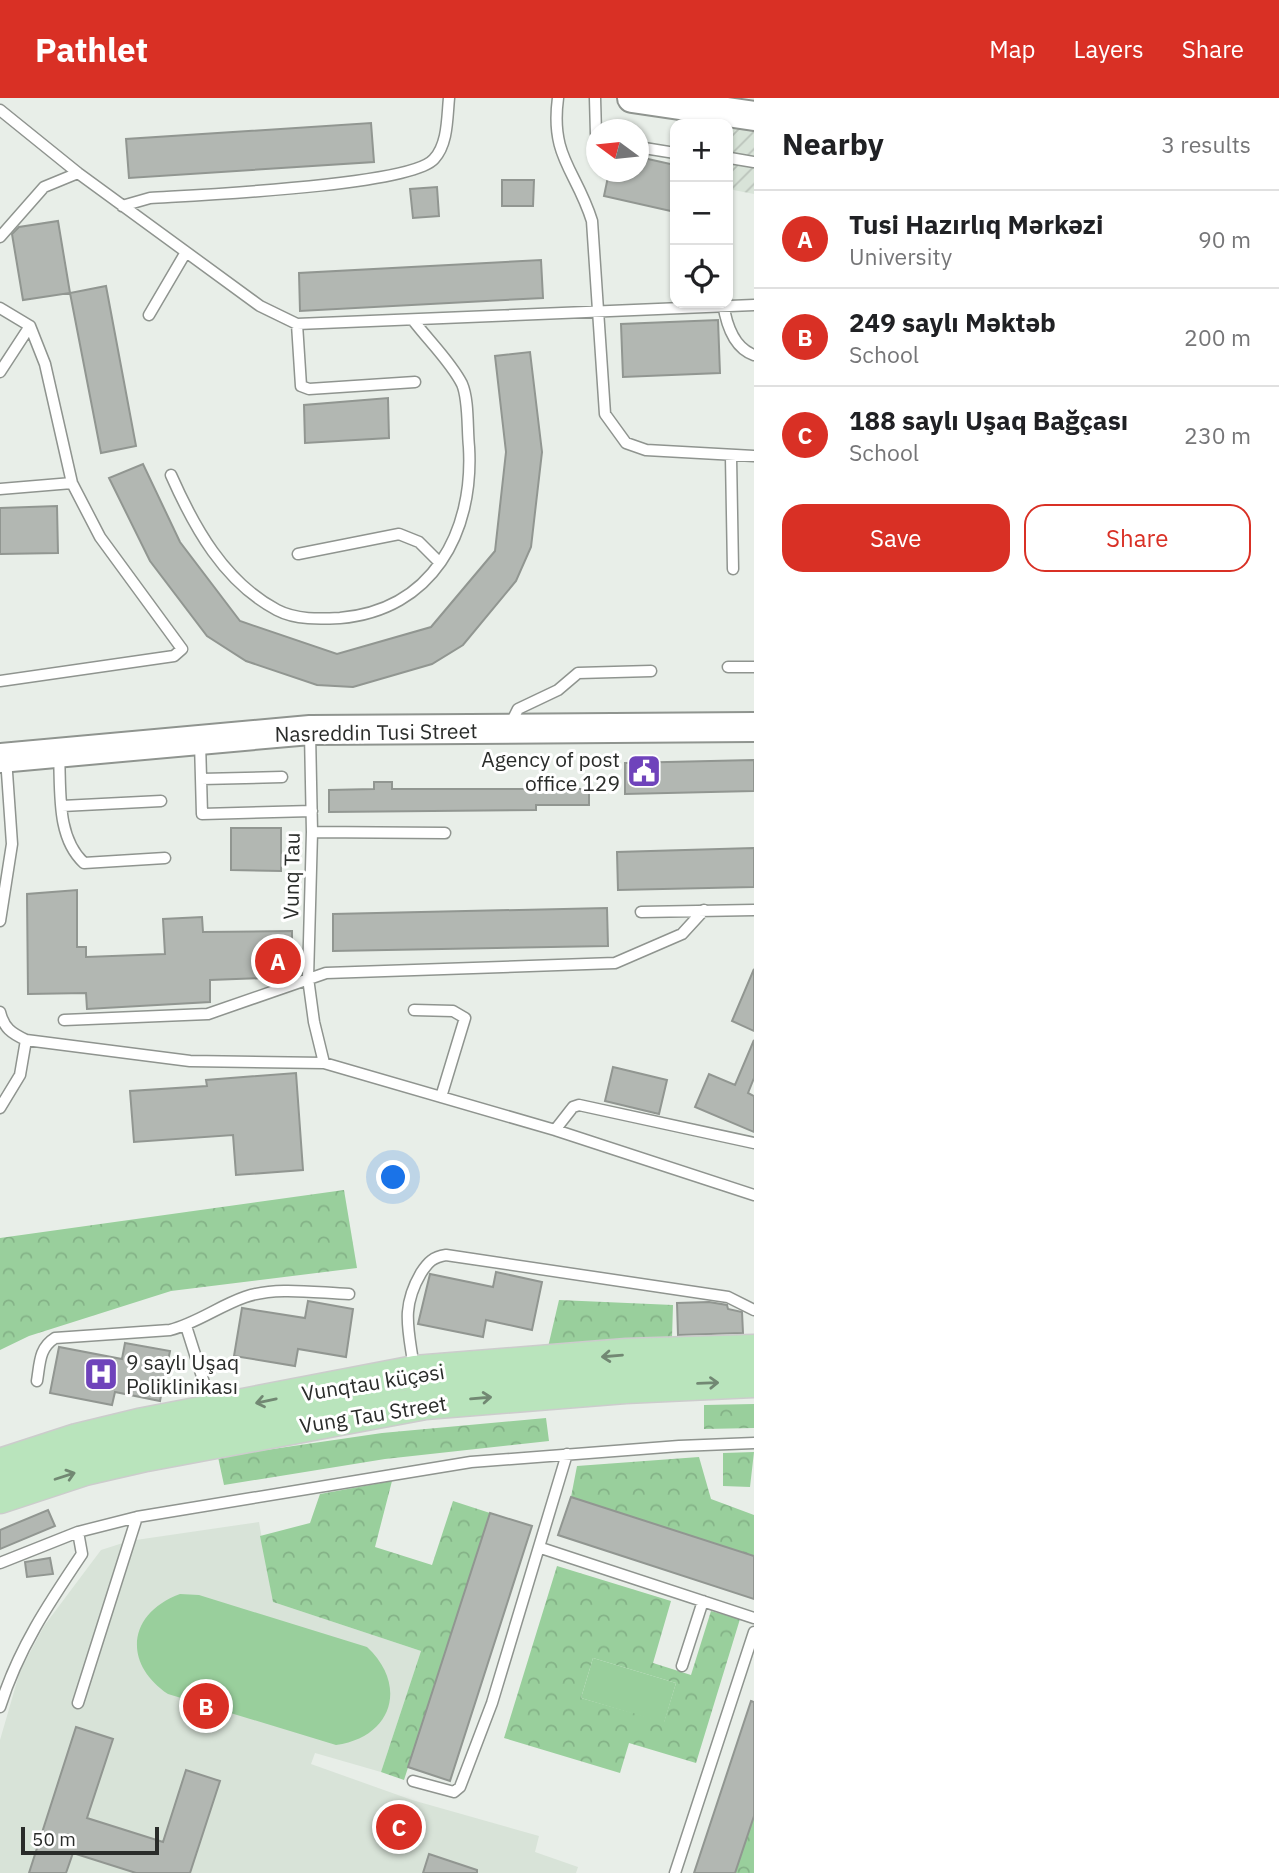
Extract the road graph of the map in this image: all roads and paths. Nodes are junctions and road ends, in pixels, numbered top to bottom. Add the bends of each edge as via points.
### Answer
1 (449, 98) edge
2 (558, 98) edge
3 (595, 98) edge
4 (632, 98) edge
5 (0, 110) edge
6 (706, 116) edge
7 (754, 116) edge
8 (596, 119) edge
9 (649, 149) edge
10 (670, 152) edge
11 (733, 158) edge
12 (754, 162) edge
13 (78, 173) junction
14 (122, 206) junction
15 (0, 237) edge
16 (186, 252) junction
17 (733, 305) edge
18 (754, 306) edge
19 (670, 307) edge
20 (0, 308) edge
21 (724, 308) edge
22 (599, 310) junction
23 (149, 315) dead end
24 (413, 320) junction
25 (297, 324) junction
26 (30, 326) junction
27 (754, 355) edge
28 (0, 372) edge
29 (415, 382) dead end
30 (754, 456) edge
31 (731, 457) junction
32 (171, 475) dead end
33 (72, 483) junction
34 (0, 489) edge
35 (298, 554) dead end
36 (440, 563) junction
37 (733, 569) dead end
38 (728, 667) dead end
39 (754, 667) edge
40 (651, 671) dead end
41 (0, 681) edge
42 (754, 727) edge
43 (508, 729) junction
44 (310, 730) junction
45 (200, 740) junction
46 (59, 753) junction
47 (3, 757) edge
48 (282, 777) dead end
49 (201, 779) junction
50 (161, 800) dead end
51 (62, 806) junction
52 (312, 811) junction
53 (312, 832) junction
54 (445, 833) dead end
55 (165, 858) dead end
56 (4, 867) edge
57 (754, 910) edge
58 (704, 911) junction
59 (641, 912) dead end
60 (0, 921) edge
61 (308, 978) junction
62 (414, 1010) dead end
63 (0, 1012) edge
64 (64, 1020) dead end
65 (26, 1040) junction
66 (324, 1063) junction
67 (441, 1097) junction
68 (0, 1108) edge
69 (555, 1130) junction
70 (754, 1143) edge
71 (754, 1195) edge
72 (349, 1294) dead end
73 (754, 1310) edge
74 (186, 1326) junction
75 (754, 1350) edge
76 (415, 1372) junction
77 (37, 1381) dead end
78 (754, 1381) edge
79 (213, 1411) junction
80 (754, 1443) edge
81 (567, 1454) junction
82 (0, 1465) edge
83 (0, 1497) edge
84 (137, 1517) junction
85 (78, 1532) junction
86 (541, 1548) junction
87 (0, 1563) edge
88 (703, 1601) junction
89 (754, 1618) edge
90 (754, 1632) edge
91 (682, 1666) dead end
92 (78, 1703) dead end
93 (0, 1707) edge
94 (412, 1782) dead end
95 (676, 1873) edge

1 - 14 lane via 441,149 433,162 418,169 359,182 150,198
2 - 22 lane via 557,144 592,221
3 - 8 lane
4 - 6 main road
5 - 13 lane
6 - 7 main road
9 - 10 lane
11 - 12 lane
13 - 14 lane
13 - 15 lane via 44,187
14 - 16 lane
16 - 23 lane
16 - 25 lane via 260,306
17 - 18 lane
19 - 22 lane
20 - 26 lane
21 - 27 lane via 736,342
22 - 24 lane
22 - 31 lane via 605,414 626,443 646,450
24 - 25 lane
24 - 36 lane via 462,385 467,428 470,475 465,514
25 - 29 lane via 301,386
26 - 28 lane
26 - 33 lane via 45,365
30 - 31 lane
31 - 37 lane
32 - 36 lane via 187,512 216,556 243,587 279,612 317,620 358,616 394,604 426,581
33 - 34 lane
33 - 41 lane via 100,537 182,649 174,656
35 - 36 lane via 399,534 419,542
38 - 39 lane
40 - 43 lane via 578,673 558,690 517,709
42 - 43 main road, Nasreddin Tusi Street
43 - 44 main road, Nasreddin Tusi Street
44 - 45 main road, Nasreddin Tusi Street
44 - 52 lane, Vunq Tau
45 - 46 main road, Nasreddin Tusi Street
45 - 49 lane
46 - 47 main road, Nasreddin Tusi Street
46 - 51 lane
47 - 56 lane via 12,844
48 - 49 lane
49 - 52 lane via 202,814
50 - 51 lane
51 - 55 lane via 65,835 85,863
52 - 53 lane, Vunq Tau
53 - 54 lane
53 - 61 lane, Vunq Tau
56 - 60 lane
57 - 58 lane
58 - 59 lane
58 - 61 lane via 682,934 615,963 361,970
61 - 64 lane via 208,1014
61 - 66 lane, Vunq Tau
62 - 67 lane via 453,1011 465,1018
63 - 65 lane via 12,1033
65 - 66 lane via 190,1061
65 - 68 lane via 20,1075
66 - 67 lane
67 - 69 lane
69 - 70 lane via 579,1105
69 - 71 lane
72 - 74 lane via 248,1296
73 - 76 lane via 728,1297 435,1257 408,1294
74 - 77 lane via 55,1338 41,1353
74 - 79 lane
75 -> 76 main road, Vunqtau küçəsi
76 -> 79 main road, Vunqtau küçəsi
83 -> 78 main road, Vung Tau Street via 146,1455 425,1403
79 - 82 main road, Vunqtau küçəsi via 77,1440
80 - 81 lane
81 - 84 lane via 471,1462
81 - 86 lane
84 - 85 lane
84 - 92 lane
85 - 87 lane
85 - 93 lane via 82,1554 37,1620 11,1671
86 - 88 lane
86 - 94 lane via 460,1787 446,1792
88 - 89 lane
88 - 91 lane
90 - 95 lane

